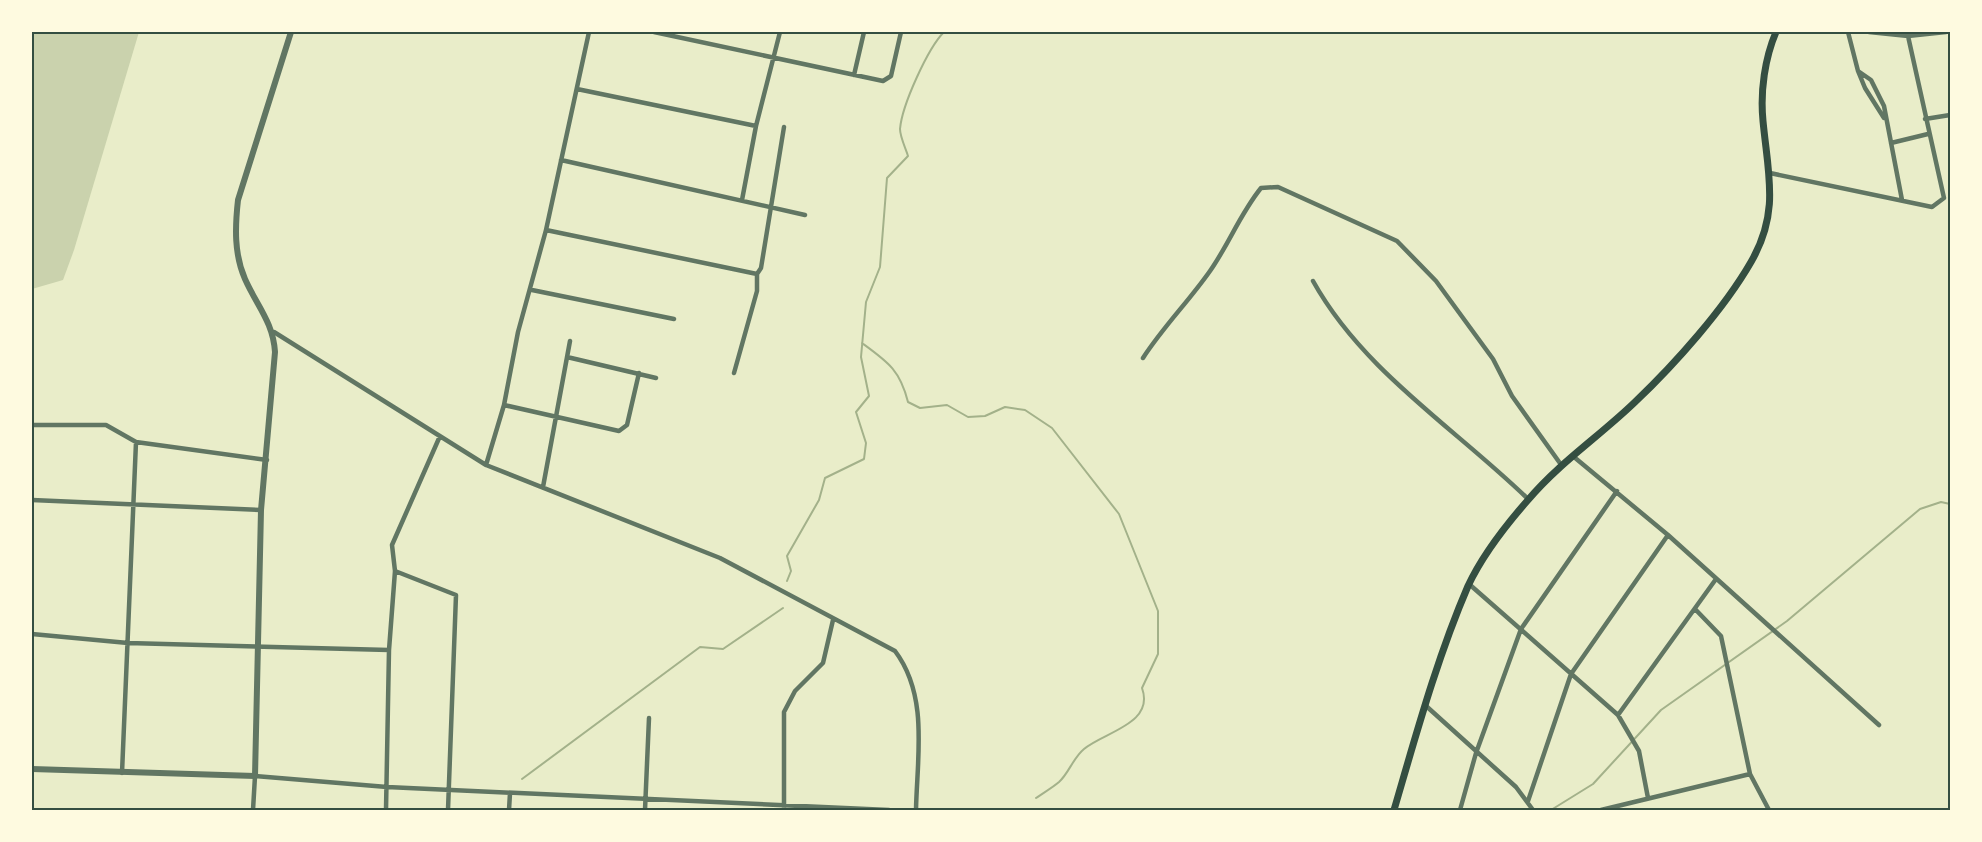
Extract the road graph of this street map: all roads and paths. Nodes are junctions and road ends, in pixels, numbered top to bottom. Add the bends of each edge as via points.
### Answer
1 (291, 32) edge
2 (589, 32) edge
3 (654, 32) edge
4 (780, 32) edge
5 (864, 32) edge
6 (901, 32) edge
7 (1776, 32) edge
8 (1848, 32) edge
9 (1869, 32) edge
10 (1946, 32) edge
11 (1908, 36) junction
12 (774, 59) junction
13 (1858, 71) junction
14 (854, 75) junction
15 (577, 89) junction
16 (1950, 114) edge
17 (1925, 119) junction
18 (1887, 123) junction
19 (756, 126) junction
20 (783, 127) dead end
21 (1928, 134) junction
22 (1891, 142) junction
23 (561, 160) junction
24 (1770, 173) junction
25 (1950, 188) edge
26 (1942, 189) junction
27 (742, 200) junction
28 (1902, 200) junction
29 (770, 208) junction
30 (805, 215) dead end
31 (546, 230) junction
32 (754, 274) junction
33 (1313, 281) dead end
34 (531, 290) junction
35 (674, 319) dead end
36 (274, 332) junction
37 (570, 341) dead end
38 (567, 357) junction
39 (1143, 358) dead end
40 (734, 372) dead end
41 (639, 373) junction
42 (656, 378) dead end
43 (504, 405) junction
44 (556, 418) junction
45 (32, 424) edge
46 (440, 436) junction
47 (136, 442) junction
48 (1574, 457) junction
49 (267, 460) junction
50 (486, 465) junction
51 (1562, 467) junction
52 (543, 487) junction
53 (1617, 491) junction
54 (1528, 499) junction
55 (32, 500) edge
56 (135, 505) junction
57 (261, 510) junction
58 (1668, 535) junction
59 (395, 571) junction
60 (1716, 579) junction
61 (1469, 584) junction
62 (1695, 609) junction
63 (833, 620) junction
64 (1521, 629) junction
65 (32, 634) edge
66 (128, 643) junction
67 (257, 645) junction
68 (389, 650) junction
69 (1571, 674) junction
70 (1425, 705) junction
71 (1618, 715) junction
72 (649, 717) dead end
73 (1879, 724) dead end
74 (1476, 753) junction
75 (32, 769) edge
76 (122, 774) junction
77 (1750, 774) junction
78 (255, 776) junction
79 (387, 788) junction
80 (449, 789) junction
81 (510, 793) junction
82 (1648, 798) junction
83 (646, 799) junction
84 (1528, 801) junction
85 (784, 808) edge
86 (253, 810) edge
87 (386, 810) edge
88 (448, 810) edge
89 (509, 810) edge
90 (645, 810) edge
91 (889, 810) edge
92 (916, 810) edge
93 (1394, 810) edge
94 (1460, 810) edge
95 (1533, 810) edge
96 (1601, 810) edge
97 (1768, 810) edge

1 - 36 street via 238,200 235,229 244,277
2 - 15 street
3 - 12 street
4 - 12 street
5 - 14 street
6 - 14 street via 891,76 883,81
7 - 24 main road via 1768,51 1763,94 1762,119
8 - 13 street
9 - 11 street
10 - 11 street
11 - 17 street
12 - 14 street
12 - 19 street
13 - 18 street
13 - 18 street via 1877,90
15 - 19 street
15 - 23 street
16 - 17 street
17 - 21 street
18 - 22 street
19 - 27 street
20 - 29 street
21 - 22 street
21 - 26 street
22 - 28 street
23 - 27 street
23 - 31 street
24 - 28 street
24 - 48 main road via 1771,201 1765,235 1751,263 1693,342 1636,402
25 - 26 street
26 - 28 street via 1944,198 1932,207
27 - 29 street
29 - 30 street
29 - 32 street via 761,268
31 - 32 street
31 - 34 street
32 - 40 street via 757,291
33 - 54 street via 1332,314 1393,380
34 - 35 street
34 - 43 street via 518,332
36 - 46 street
36 - 49 street
37 - 38 street
38 - 41 street
38 - 44 street
39 - 51 street via 1210,271 1251,200 1261,188 1278,187 1397,241 1443,291
41 - 42 street
41 - 44 street via 627,425 619,431
43 - 44 street
43 - 50 street
44 - 52 street
45 - 47 street via 106,425
46 - 50 street
46 - 59 street via 394,539
47 - 49 street
47 - 56 street
48 - 51 main road
48 - 53 street
49 - 57 street
50 - 52 street
51 - 54 main road
52 - 63 street via 720,558
53 - 58 street
53 - 64 street
54 - 61 main road
55 - 56 street
56 - 57 street
56 - 66 street
57 - 67 street
58 - 60 street
58 - 69 street
59 - 68 street
59 - 80 street via 456,595
60 - 62 street
60 - 73 street
61 - 64 street
61 - 70 main road
62 - 71 street
62 - 77 street via 1721,636
63 - 85 street via 823,663 795,691 784,712
63 - 92 street via 895,651 906,665 916,690 918,716
64 - 69 street
64 - 74 street
65 - 66 street
66 - 67 street
66 - 76 street
67 - 68 street
67 - 78 street
68 - 79 street
69 - 71 street
69 - 84 street
70 - 74 street
70 - 93 main road
71 - 82 street via 1639,751
72 - 83 street
74 - 84 street
74 - 94 street
75 - 76 street
76 - 78 street
77 - 82 street
77 - 97 street
78 - 79 street
78 - 86 street
79 - 80 street
79 - 87 street
80 - 81 street
80 - 88 street
81 - 83 street
81 - 89 street
82 - 96 street
83 - 85 street
83 - 90 street
84 - 95 street
85 - 91 street

